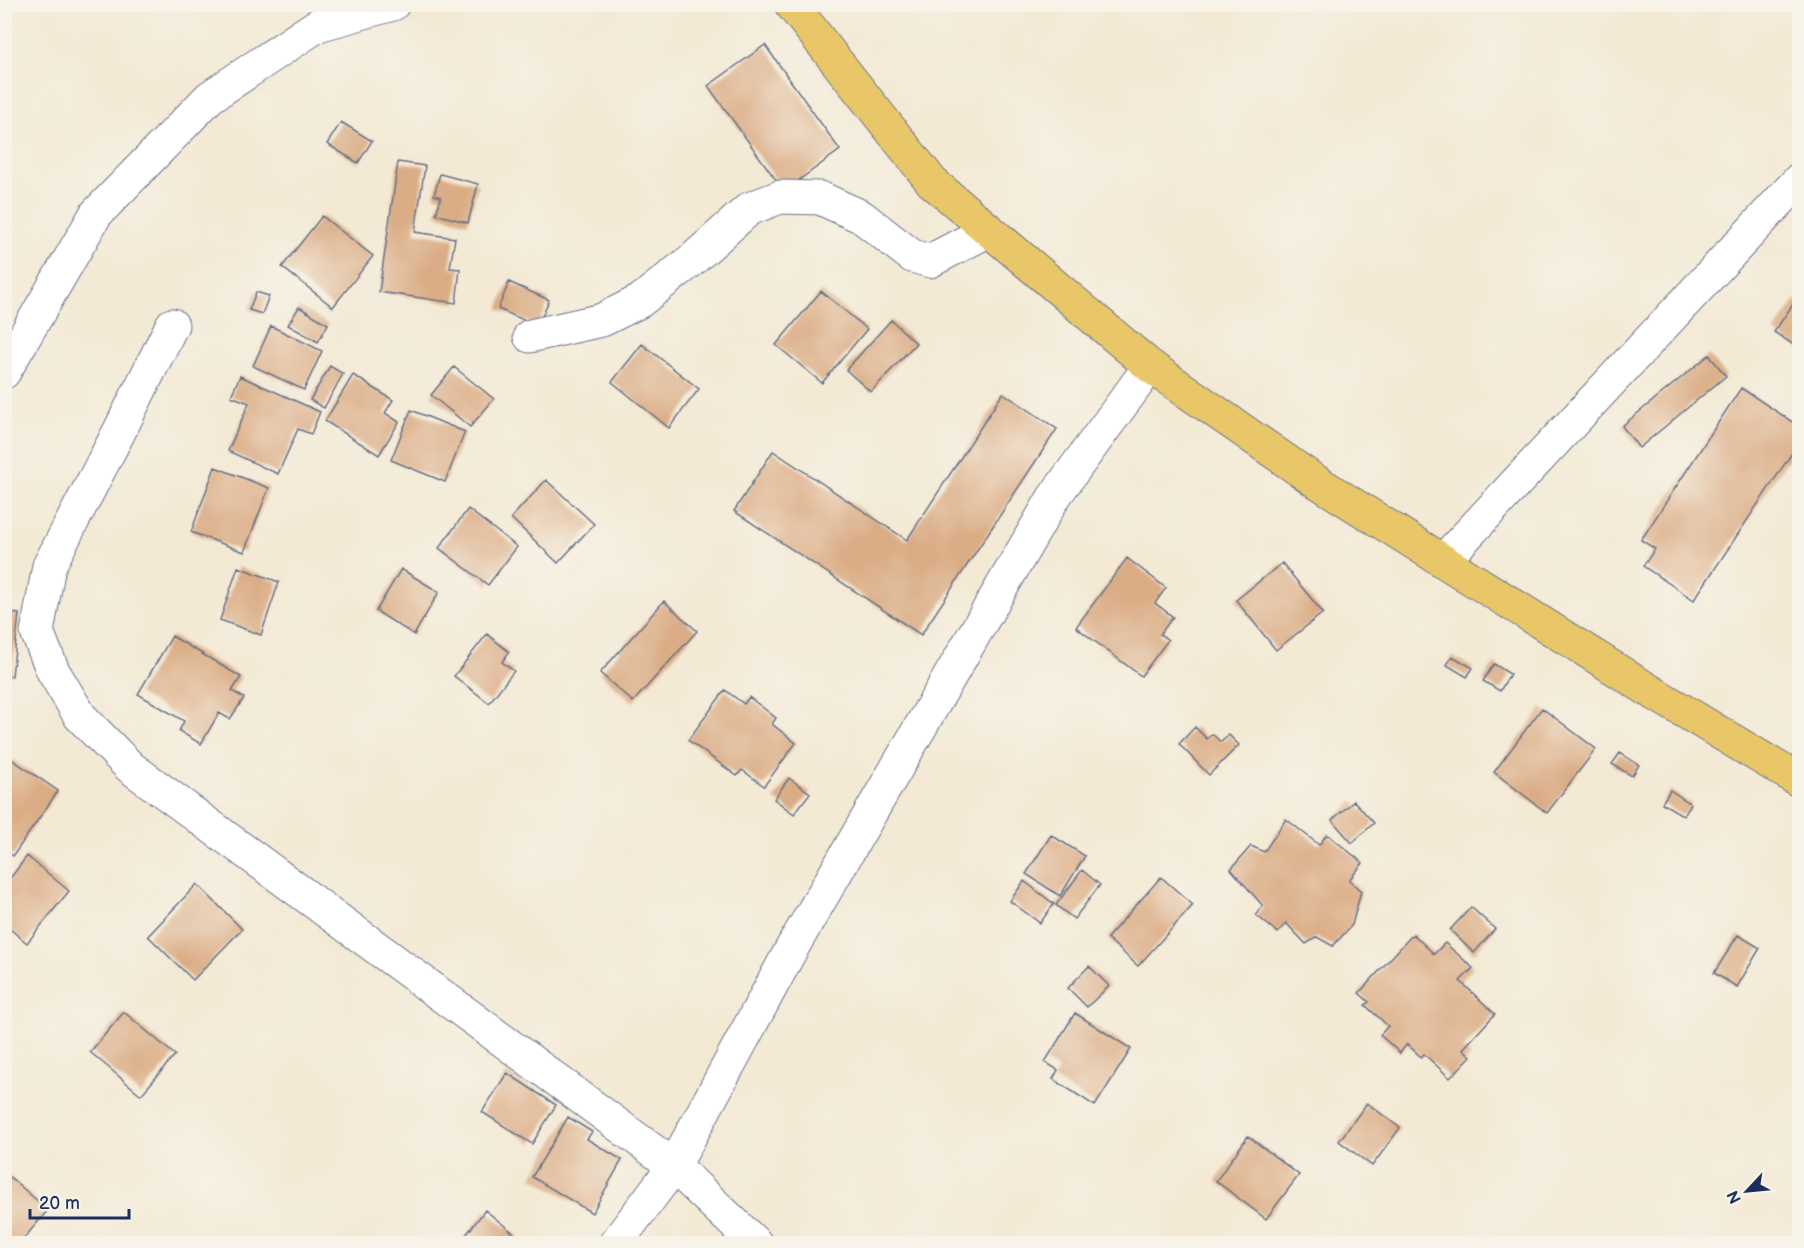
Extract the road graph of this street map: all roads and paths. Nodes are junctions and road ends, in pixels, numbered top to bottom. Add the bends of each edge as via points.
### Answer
1 (393, 4) edge
2 (796, 6) edge
3 (1800, 179) edge
4 (988, 230) junction
5 (172, 325) dead end
6 (530, 336) dead end
7 (1150, 366) junction
8 (4, 372) edge
9 (1443, 561) junction
10 (1800, 781) edge
11 (674, 1166) junction
12 (615, 1244) edge
13 (756, 1244) edge

1 - 8 street via 318,25 210,97 96,214
2 - 4 main road via 932,182
3 - 9 street
4 - 6 street via 930,261 912,256 862,217 820,198 780,197 749,209 640,302 602,320
4 - 7 main road
5 - 11 street via 50,566 37,632 53,671 80,716 130,767
7 - 9 main road via 1311,478
7 - 11 street via 1054,497 792,948
9 - 10 main road
11 - 12 street
11 - 13 street

